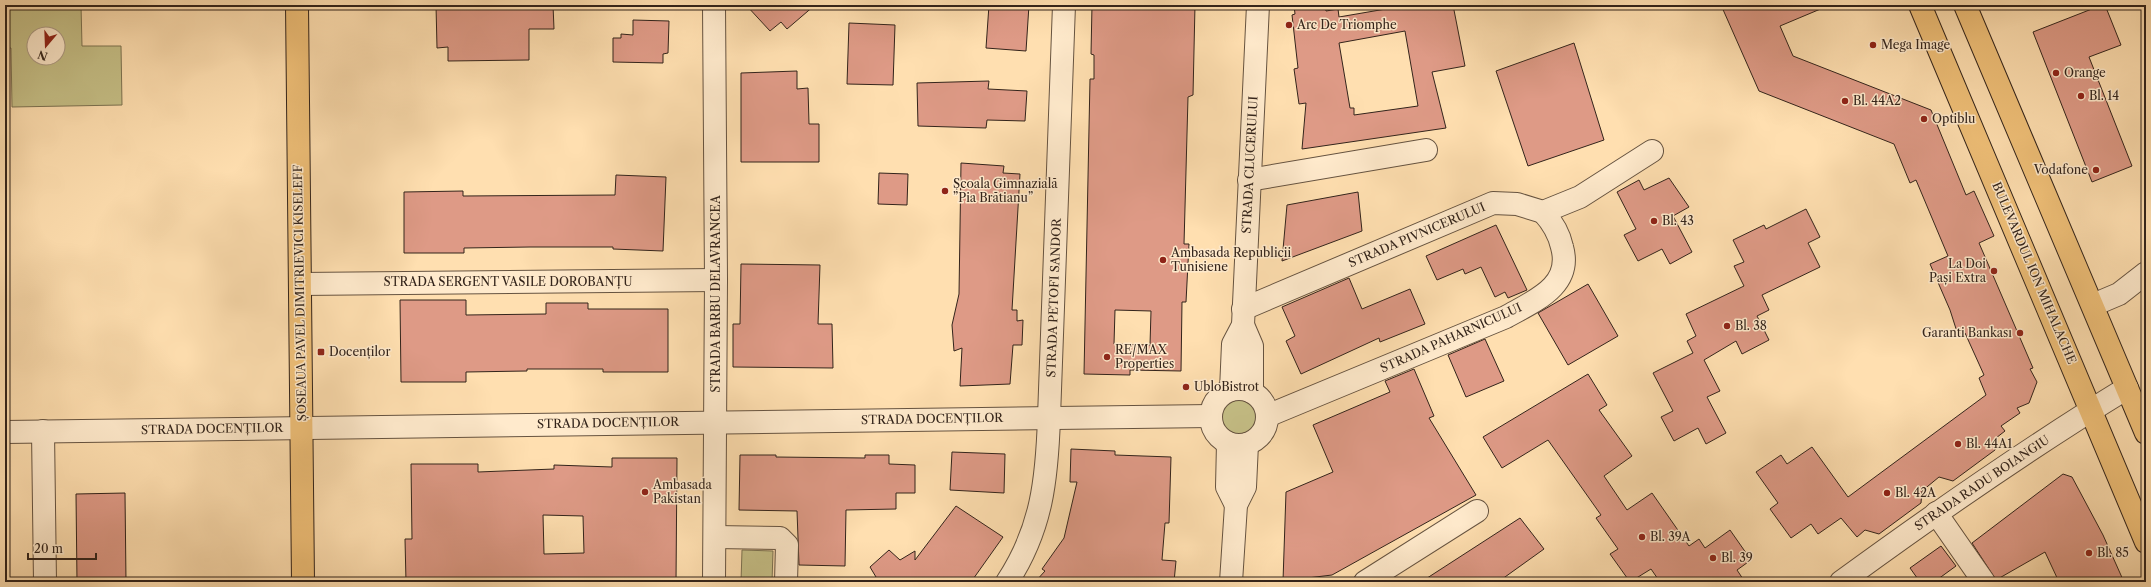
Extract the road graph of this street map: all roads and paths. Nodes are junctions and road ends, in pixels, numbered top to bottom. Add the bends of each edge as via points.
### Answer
1 (297, 5) edge
2 (714, 5) edge
3 (1064, 5) edge
4 (1258, 5) edge
5 (1920, 5) edge
6 (1965, 5) edge
7 (1426, 150) dead end
8 (1652, 150) dead end
9 (1249, 180) junction
10 (1543, 212) junction
11 (2146, 273) edge
12 (716, 280) junction
13 (300, 284) junction
14 (2093, 305) junction
15 (1243, 317) junction
16 (2127, 388) junction
17 (1241, 391) junction
18 (2092, 410) junction
19 (1210, 416) junction
20 (1267, 416) junction
21 (1050, 417) junction
22 (715, 422) junction
23 (302, 428) junction
24 (43, 431) junction
25 (5, 432) edge
26 (2146, 433) edge
27 (1238, 443) junction
28 (1477, 511) dead end
29 (1936, 513) junction
30 (715, 537) junction
31 (2146, 542) edge
32 (45, 582) edge
33 (303, 582) edge
34 (714, 582) edge
35 (786, 582) edge
36 (1007, 582) edge
37 (1231, 582) edge
38 (1365, 582) edge
39 (1841, 582) edge
40 (1984, 582) edge

1 - 13 main road, ȘOSEAUA PAVEL DIMITRIEVICI KISELEFF
2 - 12 street, STRADA BARBU DELAVRANCEA
3 - 21 street, STRADA PETOFI SANDOR
4 - 9 street, STRADA CLUCERULUI
5 - 18 main road, BULEVARDUL ION MIHALACHE
6 - 14 main road
7 - 9 street
8 - 10 street via 1580,197
9 - 15 street, STRADA CLUCERULUI
10 - 15 street, STRADA PIVNICERULUI via 1517,204 1493,203
10 - 20 street, STRADA PAHARNICULUI via 1554,224 1566,260 1556,284 1536,300 1506,317
11 - 14 street via 2119,294
12 - 13 street, STRADA SERGENT VASILE DOROBANȚU
12 - 22 street, STRADA BARBU DELAVRANCEA
13 - 23 main road, ȘOSEAUA PAVEL DIMITRIEVICI KISELEFF
14 - 16 main road
15 - 17 street, STRADA CLUCERULUI via 1252,346
16 - 18 street, STRADA RADU BOIANGIU
16 - 26 main road
17 - 19 street via 1216,400
17 - 20 street via 1263,403
18 - 29 street, STRADA RADU BOIANGIU
18 - 31 main road, BULEVARDUL ION MIHALACHE
19 - 21 street, STRADA DOCENȚILOR
19 - 27 street via 1216,433
20 - 27 street via 1266,426 1261,435
21 - 22 street, STRADA DOCENȚILOR
21 - 36 street, STRADA PETOFI SANDOR via 1046,482 1041,506 1032,537
22 - 23 street, STRADA DOCENȚILOR
22 - 30 street, STRADA BARBU DELAVRANCEA
23 - 24 street, STRADA DOCENȚILOR
23 - 33 main road, ȘOSEAUA PAVEL DIMITRIEVICI KISELEFF
24 - 25 street, STRADA DOCENȚILOR
24 - 32 street
27 - 37 street via 1227,487 1236,505
28 - 38 street
29 - 39 street, STRADA RADU BOIANGIU
29 - 40 street
30 - 34 street, STRADA BARBU DELAVRANCEA
30 - 35 street via 780,538 787,545

